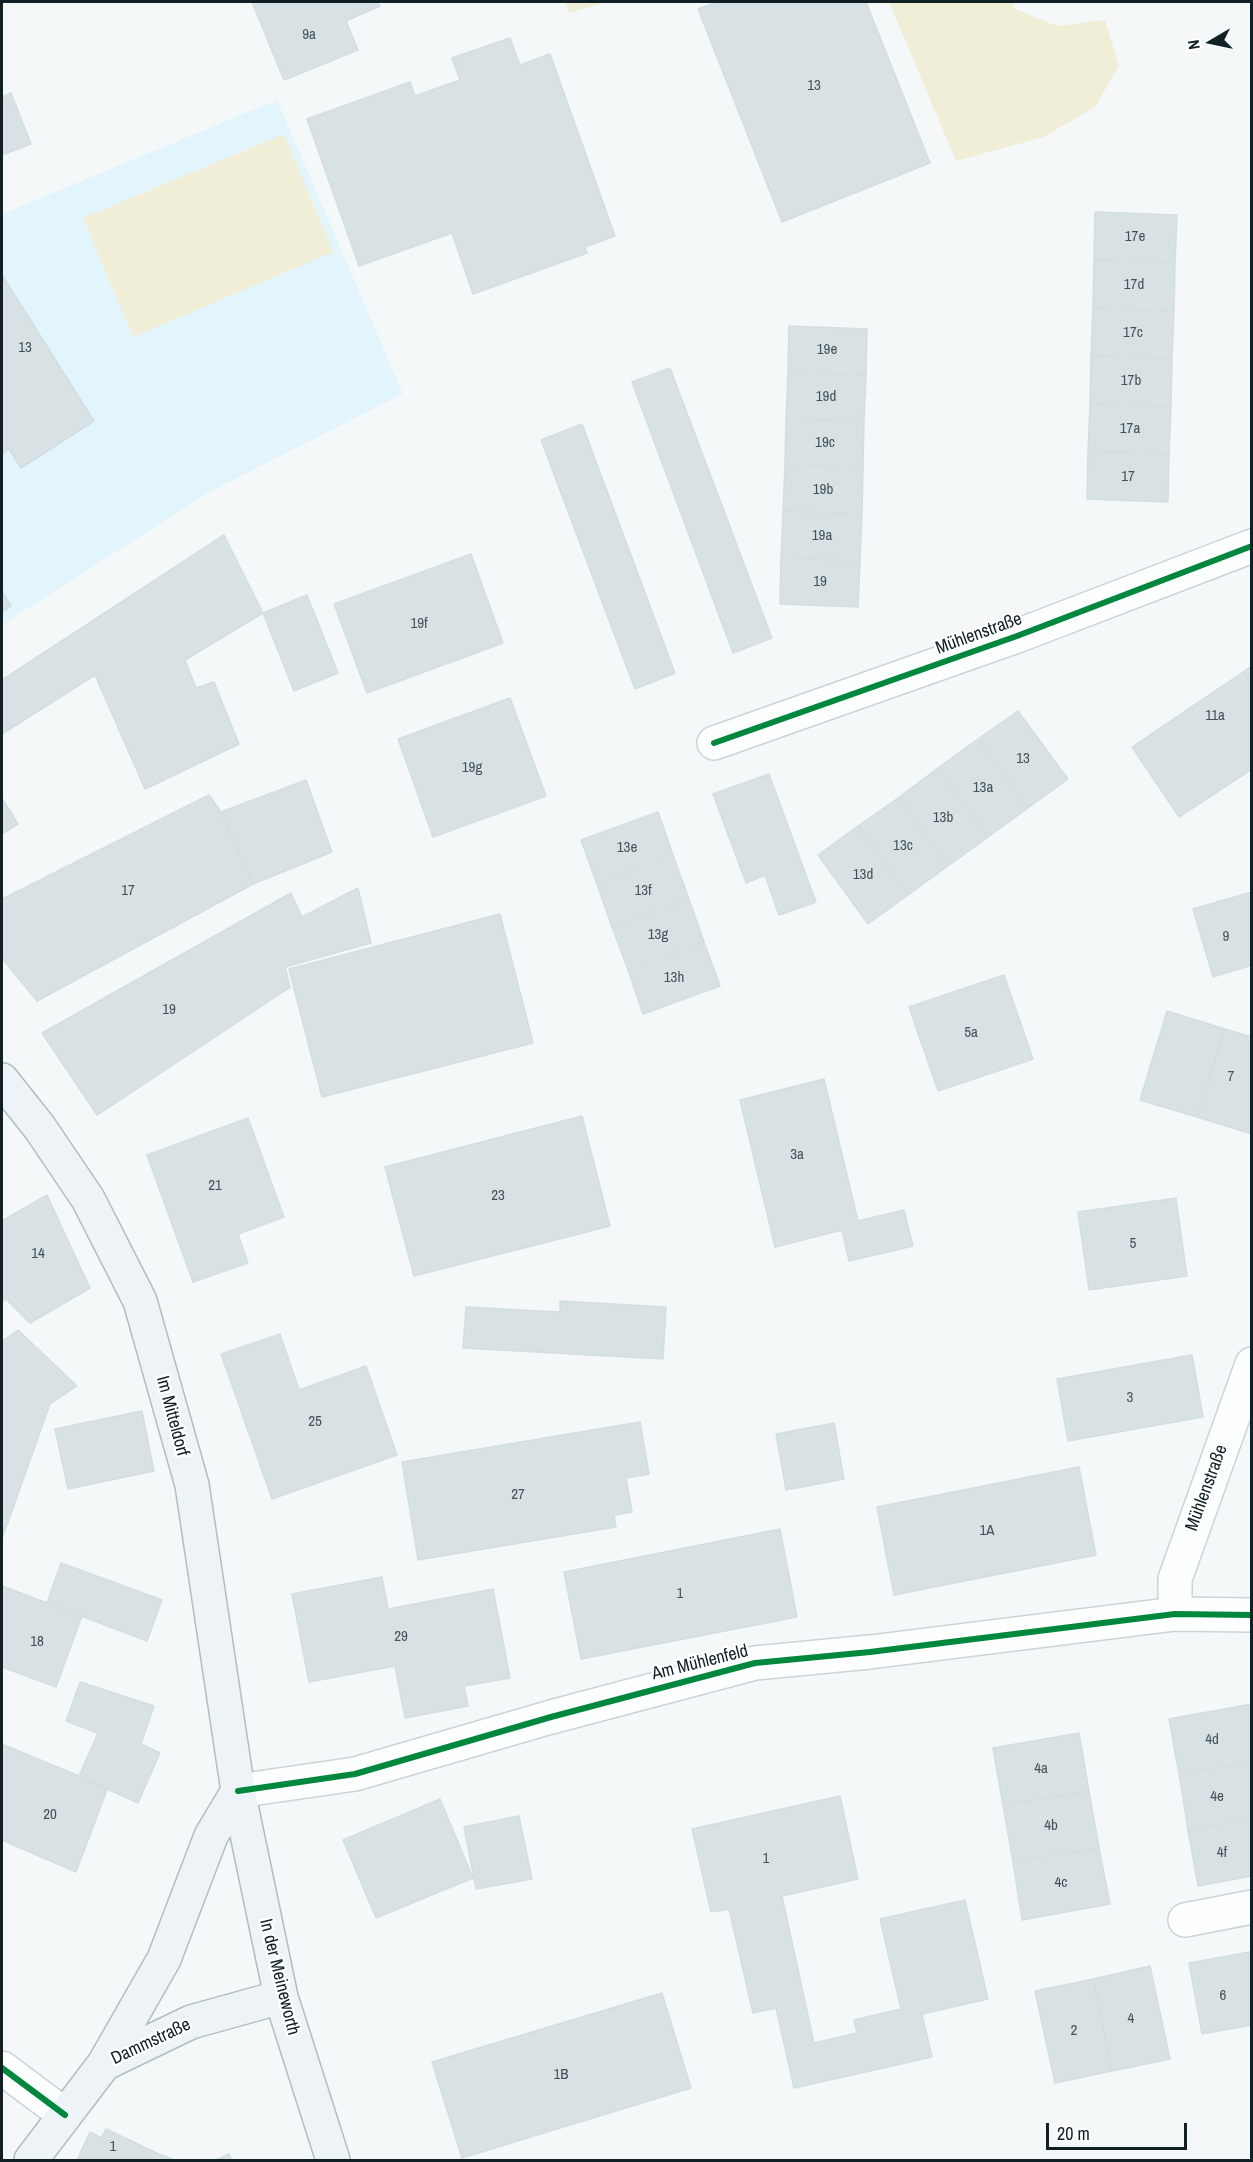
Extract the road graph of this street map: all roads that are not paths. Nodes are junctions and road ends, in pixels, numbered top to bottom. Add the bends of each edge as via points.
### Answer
1 (1251, 546) edge
2 (714, 743) dead end
3 (2, 1080) edge
4 (1251, 1364) edge
5 (1175, 1614) junction
6 (1251, 1616) edge
7 (238, 1791) junction
8 (1251, 1907) edge
9 (1185, 1920) dead end
10 (281, 1996) junction
11 (104, 2064) junction
12 (2, 2068) edge
13 (65, 2115) junction
14 (31, 2160) edge
15 (333, 2160) edge

1 - 2 street, Mühlenstraße via 1017,636
3 - 7 main road, Im Mitteldorf via 88,1199 140,1301 192,1485
4 - 5 street, Mühlenstraße via 1175,1579
5 - 6 street, Am Mühlenfeld
5 - 7 street, Am Mühlenfeld via 755,1663 355,1774
7 - 10 main road, In der Meineworth
7 - 11 main road via 211,1836 164,1959
8 - 9 street
10 - 11 main road, Dammstraße via 191,2022
10 - 15 main road, In der Meineworth
11 - 13 main road, Dammstraße
12 - 13 street
13 - 14 main road, Dammstraße

